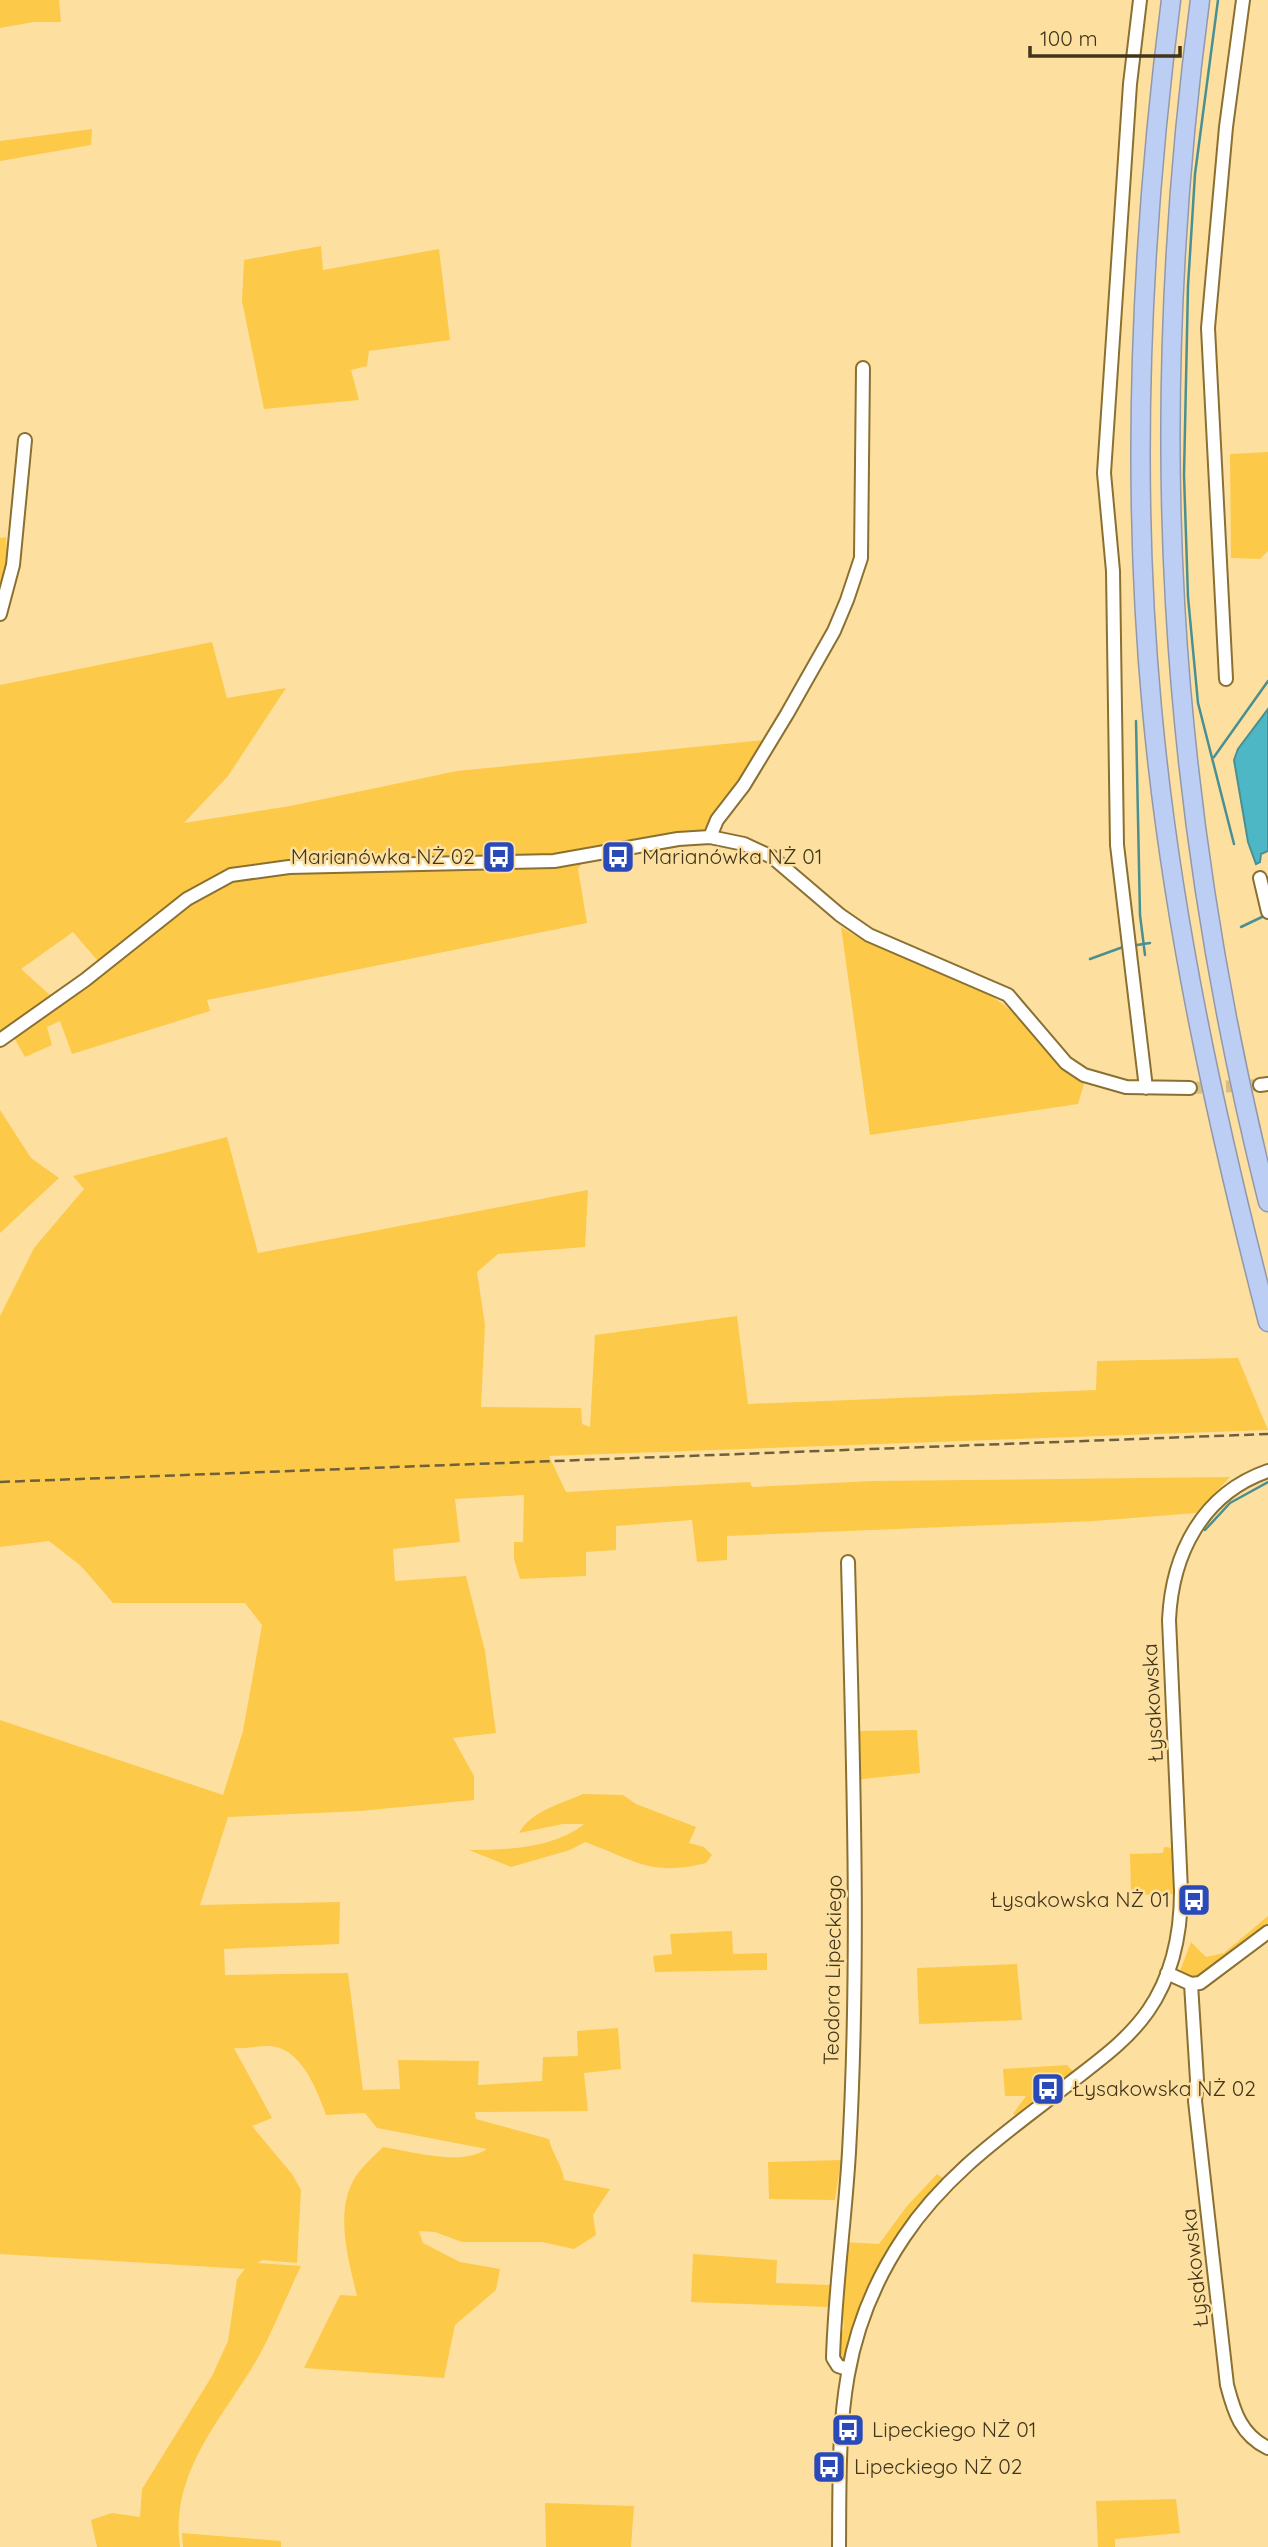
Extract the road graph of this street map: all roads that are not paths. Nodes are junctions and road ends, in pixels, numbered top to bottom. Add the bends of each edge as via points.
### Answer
1 (1140, 0) edge
2 (1171, 0) edge
3 (1200, 0) edge
4 (1243, 0) edge
5 (863, 368) dead end
6 (25, 440) dead end
7 (0, 614) edge
8 (1226, 679) dead end
9 (710, 837) junction
10 (1260, 878) dead end
11 (1268, 912) edge
12 (0, 1040) edge
13 (1146, 1087) junction
14 (1190, 1088) tunnel mouth
15 (1268, 1202) edge
16 (1268, 1322) edge
17 (1268, 1471) edge
18 (848, 1562) dead end
19 (1268, 1932) edge
20 (1167, 1973) junction
21 (1191, 1984) junction
22 (847, 2370) junction
23 (1268, 2448) edge
24 (839, 2547) edge

1 - 13 street via 1130,84 1104,473 1113,571 1117,845
2 - 16 highway via 1142,316 1140,492 1148,659 1159,779 1186,956 1217,1112
3 - 15 highway via 1181,164 1172,300 1169,481 1174,627 1187,773 1207,909 1233,1054
4 - 8 street via 1208,328
5 - 9 street via 861,558 851,590 834,631
6 - 7 street via 13,565
9 - 12 street via 554,861 289,867 231,876 187,899
9 - 13 street via 750,846 777,861 869,935 1008,995 1079,1072 1107,1084
10 - 11 street
13 - 14 street
17 - 20 street, Łysakowska via 1236,1486 1208,1511 1186,1542 1172,1581 1169,1620 1181,1906 1178,1940
18 - 22 street, Teodora Lipeckiego via 855,1890 849,2152 833,2358 838,2367
19 - 21 street via 1208,1978
20 - 21 street
20 - 22 street, Łysakowska via 1146,2014 1118,2044 967,2164 924,2208 875,2287
21 - 23 street, Łysakowska via 1195,2101 1227,2385 1241,2426 1254,2442
22 - 24 street, Łysakowska via 839,2435

